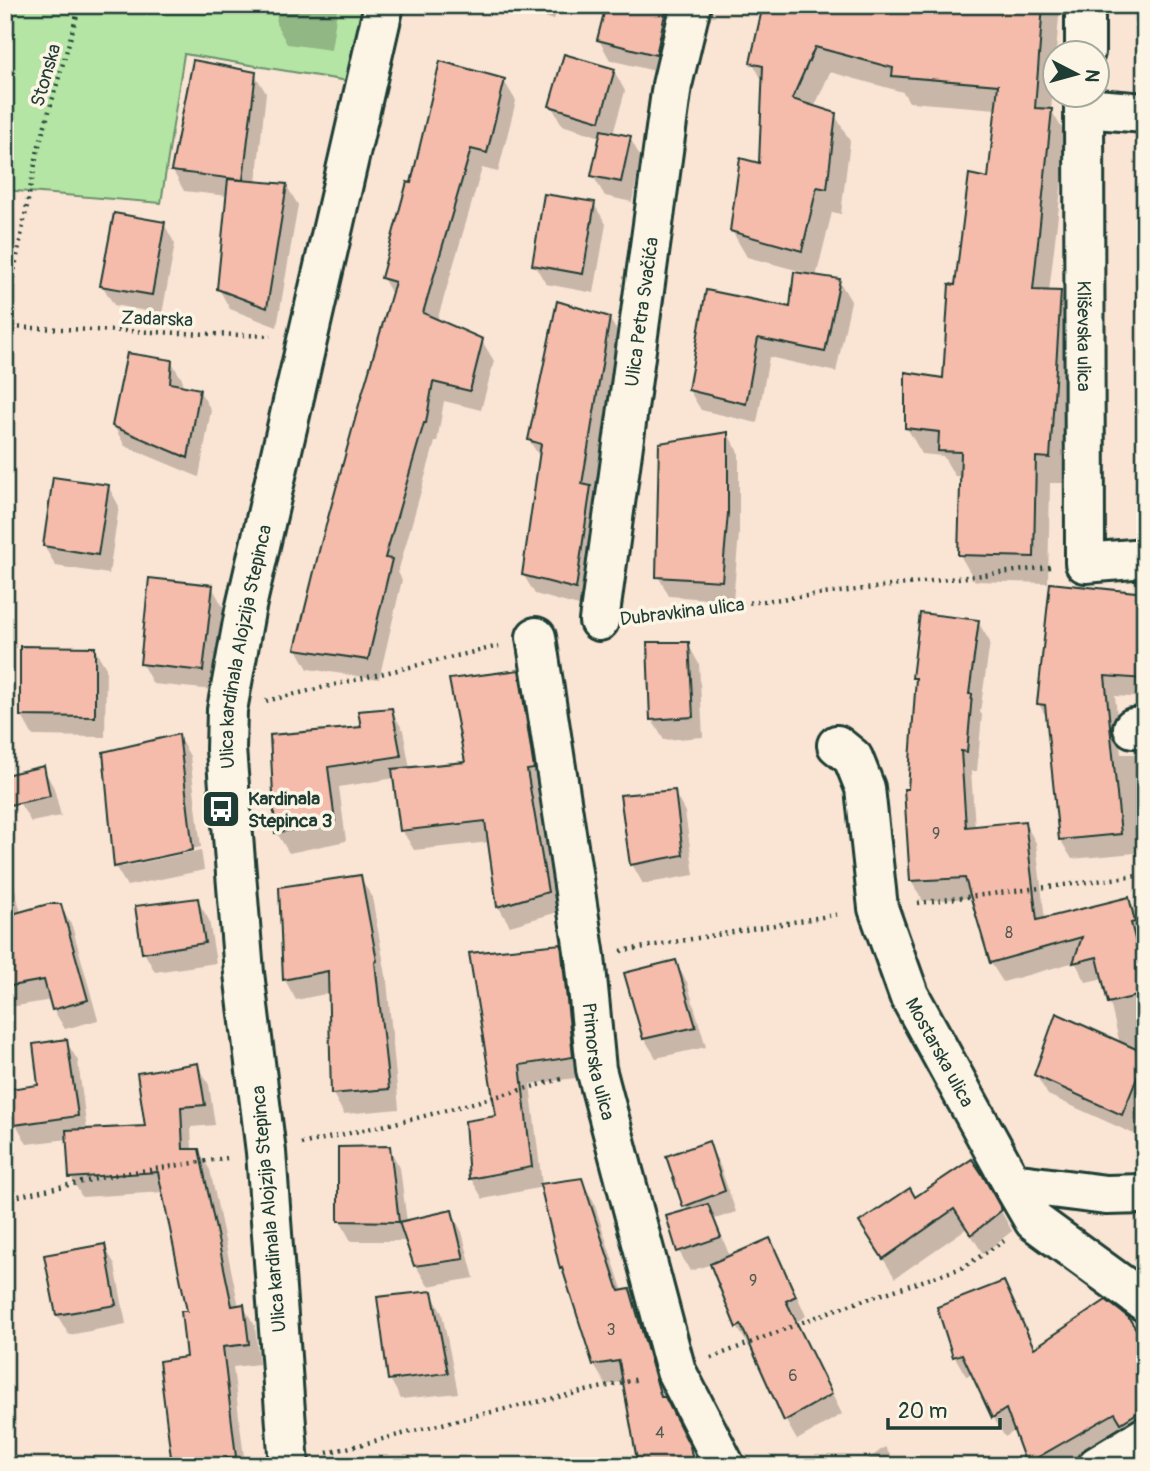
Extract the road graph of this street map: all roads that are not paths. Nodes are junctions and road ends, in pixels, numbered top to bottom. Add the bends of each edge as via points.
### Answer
1 (384, 5) edge
2 (691, 5) edge
3 (1085, 5) edge
4 (1085, 38) edge
5 (1112, 107) edge
6 (1084, 108) edge
7 (1145, 113) edge
8 (1145, 558) edge
9 (598, 621) road end
10 (536, 637) road end
11 (837, 745) dead end
12 (1012, 1183) junction
13 (1145, 1194) edge
14 (1145, 1302) edge
15 (1145, 1437) edge
16 (289, 1466) edge
17 (725, 1466) edge
18 (1097, 1466) edge

1 - 16 street, Ulica kardinala Alojzija Stepinca via 245,611 228,710 226,749 244,973 266,1152
2 - 9 street, Ulica Petra Svačića via 672,85
3 - 4 street
5 - 7 street, Kliševska ulica
6 - 8 street, Kliševska ulica via 1085,563
10 - 17 street, Primorska ulica via 585,957 596,1069 676,1371
11 - 12 street, Mostarska ulica via 853,758 865,788 878,908 909,995
12 - 13 street via 1106,1195
12 - 14 street, Mostarska ulica via 1034,1221
15 - 18 street

